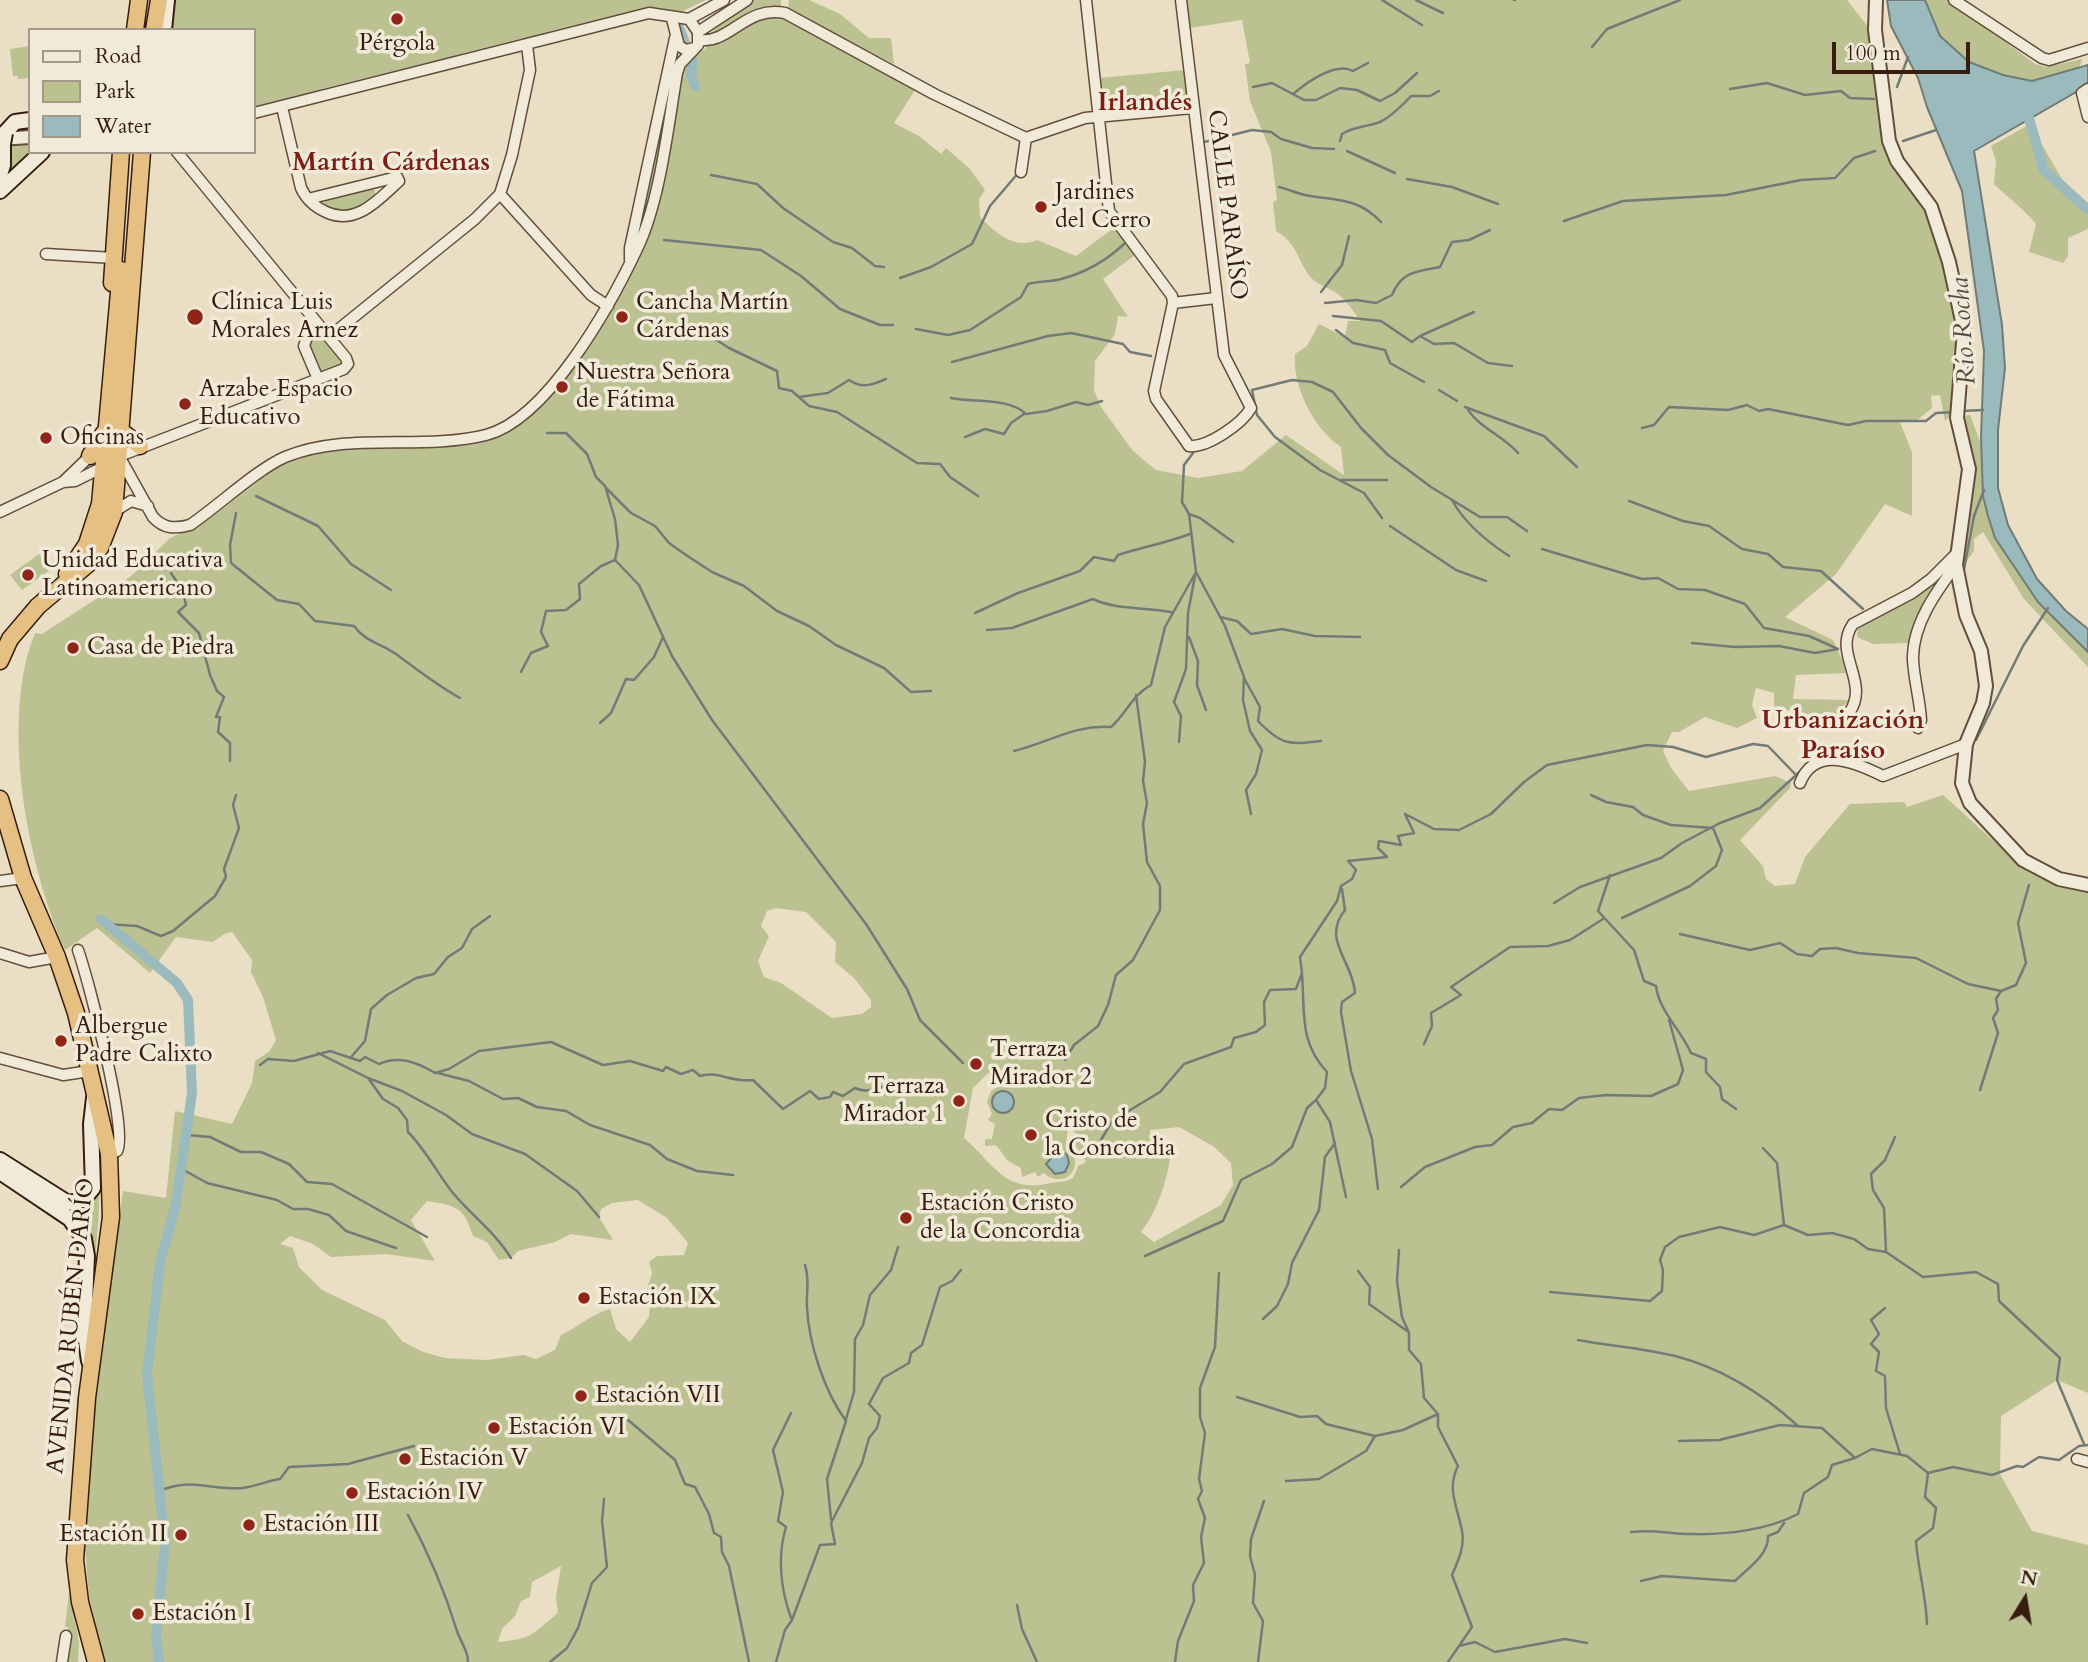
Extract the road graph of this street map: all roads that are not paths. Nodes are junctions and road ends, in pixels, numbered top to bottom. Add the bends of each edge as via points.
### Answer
1 (132, 0) edge
2 (140, 0) edge
3 (150, 0) edge
4 (159, 0) edge
5 (167, 0) edge
6 (724, 0) edge
7 (747, 0) edge
8 (1086, 0) edge
9 (1181, 0) edge
10 (1876, 0) edge
11 (1954, 0) edge
12 (673, 19) junction
13 (690, 19) junction
14 (128, 28) edge
15 (135, 28) edge
16 (141, 28) edge
17 (147, 28) edge
18 (155, 28) edge
19 (164, 28) edge
20 (675, 38) junction
21 (698, 40) junction
22 (527, 45) junction
23 (2088, 48) edge
24 (2085, 91) edge
25 (282, 107) junction
26 (1192, 108) junction
27 (256, 113) edge
28 (1099, 117) junction
29 (2088, 117) edge
30 (9, 130) edge
31 (28, 136) edge
32 (1026, 138) junction
33 (40, 154) edge
34 (121, 154) edge
35 (132, 154) edge
36 (141, 154) edge
37 (150, 154) edge
38 (179, 154) edge
39 (1021, 172) dead end
40 (0, 175) edge
41 (0, 191) edge
42 (500, 194) junction
43 (308, 199) junction
44 (47, 254) dead end
45 (114, 258) junction
46 (630, 260) junction
47 (1216, 298) junction
48 (1173, 303) junction
49 (124, 304) junction
50 (608, 306) junction
51 (321, 327) junction
52 (329, 337) junction
53 (318, 379) junction
54 (114, 429) junction
55 (140, 446) junction
56 (104, 459) junction
57 (63, 482) junction
58 (148, 507) junction
59 (0, 512) edge
60 (114, 512) junction
61 (1956, 559) junction
62 (62, 582) junction
63 (0, 662) edge
64 (1849, 713) dead end
65 (1918, 728) dead end
66 (1966, 744) junction
67 (1800, 783) dead end
68 (0, 799) edge
69 (23, 878) junction
70 (0, 881) edge
71 (2088, 885) edge
72 (78, 950) dead end
73 (0, 953) edge
74 (57, 957) junction
75 (93, 1003) junction
76 (76, 1013) junction
77 (0, 1059) edge
78 (90, 1071) junction
79 (95, 1090) junction
80 (109, 1154) junction
81 (0, 1160) edge
82 (0, 1172) edge
83 (90, 1369) junction
84 (2077, 1459) dead end
85 (2088, 1462) edge
86 (66, 1636) dead end
87 (62, 1662) edge
88 (96, 1662) edge

1 - 14 main road
2 - 15 highway
2 - 16 highway
3 - 17 highway
4 - 18 highway
5 - 19 main road
6 - 13 street
7 - 21 street
8 - 28 street
9 - 26 street, CALLE PARAÍSO
10 - 61 street via 1875,30 1889,141 1897,161 1931,207 1964,330 1957,418 1969,469
11 - 23 street via 2042,58
12 - 13 street
12 - 20 street
12 - 22 street via 649,13
13 - 21 street
20 - 21 street via 682,49
20 - 46 street
21 - 32 street via 714,38 759,13 785,13
21 - 46 street via 677,73 659,174
22 - 25 street
22 - 42 street via 530,71
24 - 29 street
25 - 27 street
25 - 43 street via 301,188
26 - 28 street
26 - 47 street, CALLE PARAÍSO
28 - 32 street
28 - 48 street via 1109,211
30 - 31 street
30 - 40 main road
32 - 39 street
33 - 41 main road
34 - 45 highway
35 - 49 highway
36 - 49 highway
37 - 49 highway via 138,285
38 - 51 street
42 - 50 street via 591,295
42 - 52 street
43 - 43 street via 328,213 355,215 399,181 397,177
44 - 45 street
45 - 49 highway via 112,283
46 - 50 street
47 - 48 street
47 - 48 street, CALLE PARAÍSO via 1224,355 1251,408 1246,417 1199,447 1189,446 1154,391
49 - 54 highway
50 - 58 street via 551,385 500,429 452,440 332,447 285,457 180,528 160,525
51 - 52 street
51 - 53 street via 307,337 304,346
52 - 53 street via 348,364
53 - 55 street
54 - 55 highway
54 - 56 highway
54 - 56 highway
55 - 56 street
56 - 57 street
56 - 57 street via 75,481
56 - 58 street
56 - 60 highway
56 - 62 highway via 96,522
57 - 59 street
58 - 60 street via 131,501
60 - 62 highway via 100,548 88,564
61 - 64 street via 1931,579 1853,624 1846,634 1844,644 1856,689 1856,704
61 - 65 street via 1927,610 1916,641
61 - 66 street via 1986,686
62 - 63 highway via 10,639
66 - 67 street via 1883,776 1848,762 1823,759 1812,765
66 - 71 street via 1962,783 1970,803 1994,833 2047,875
68 - 69 highway, AVENIDA RUBÉN DARÍO
69 - 70 street
69 - 74 highway, AVENIDA RUBÉN DARÍO
72 - 75 street
73 - 74 street via 29,962
74 - 76 highway, AVENIDA RUBÉN DARÍO
75 - 76 street
75 - 80 street via 121,1136 117,1151
76 - 78 highway, AVENIDA RUBÉN DARÍO
77 - 78 street via 63,1075
78 - 79 highway, AVENIDA RUBÉN DARÍO
79 - 80 highway, AVENIDA RUBÉN DARÍO
79 - 81 main road via 93,1188 83,1200 68,1203
80 - 83 highway, AVENIDA RUBÉN DARÍO via 111,1217
82 - 83 main road via 70,1219 84,1239 84,1327
83 - 88 highway, AVENIDA RUBÉN DARÍO via 75,1560 80,1602
84 - 85 street
86 - 87 street

